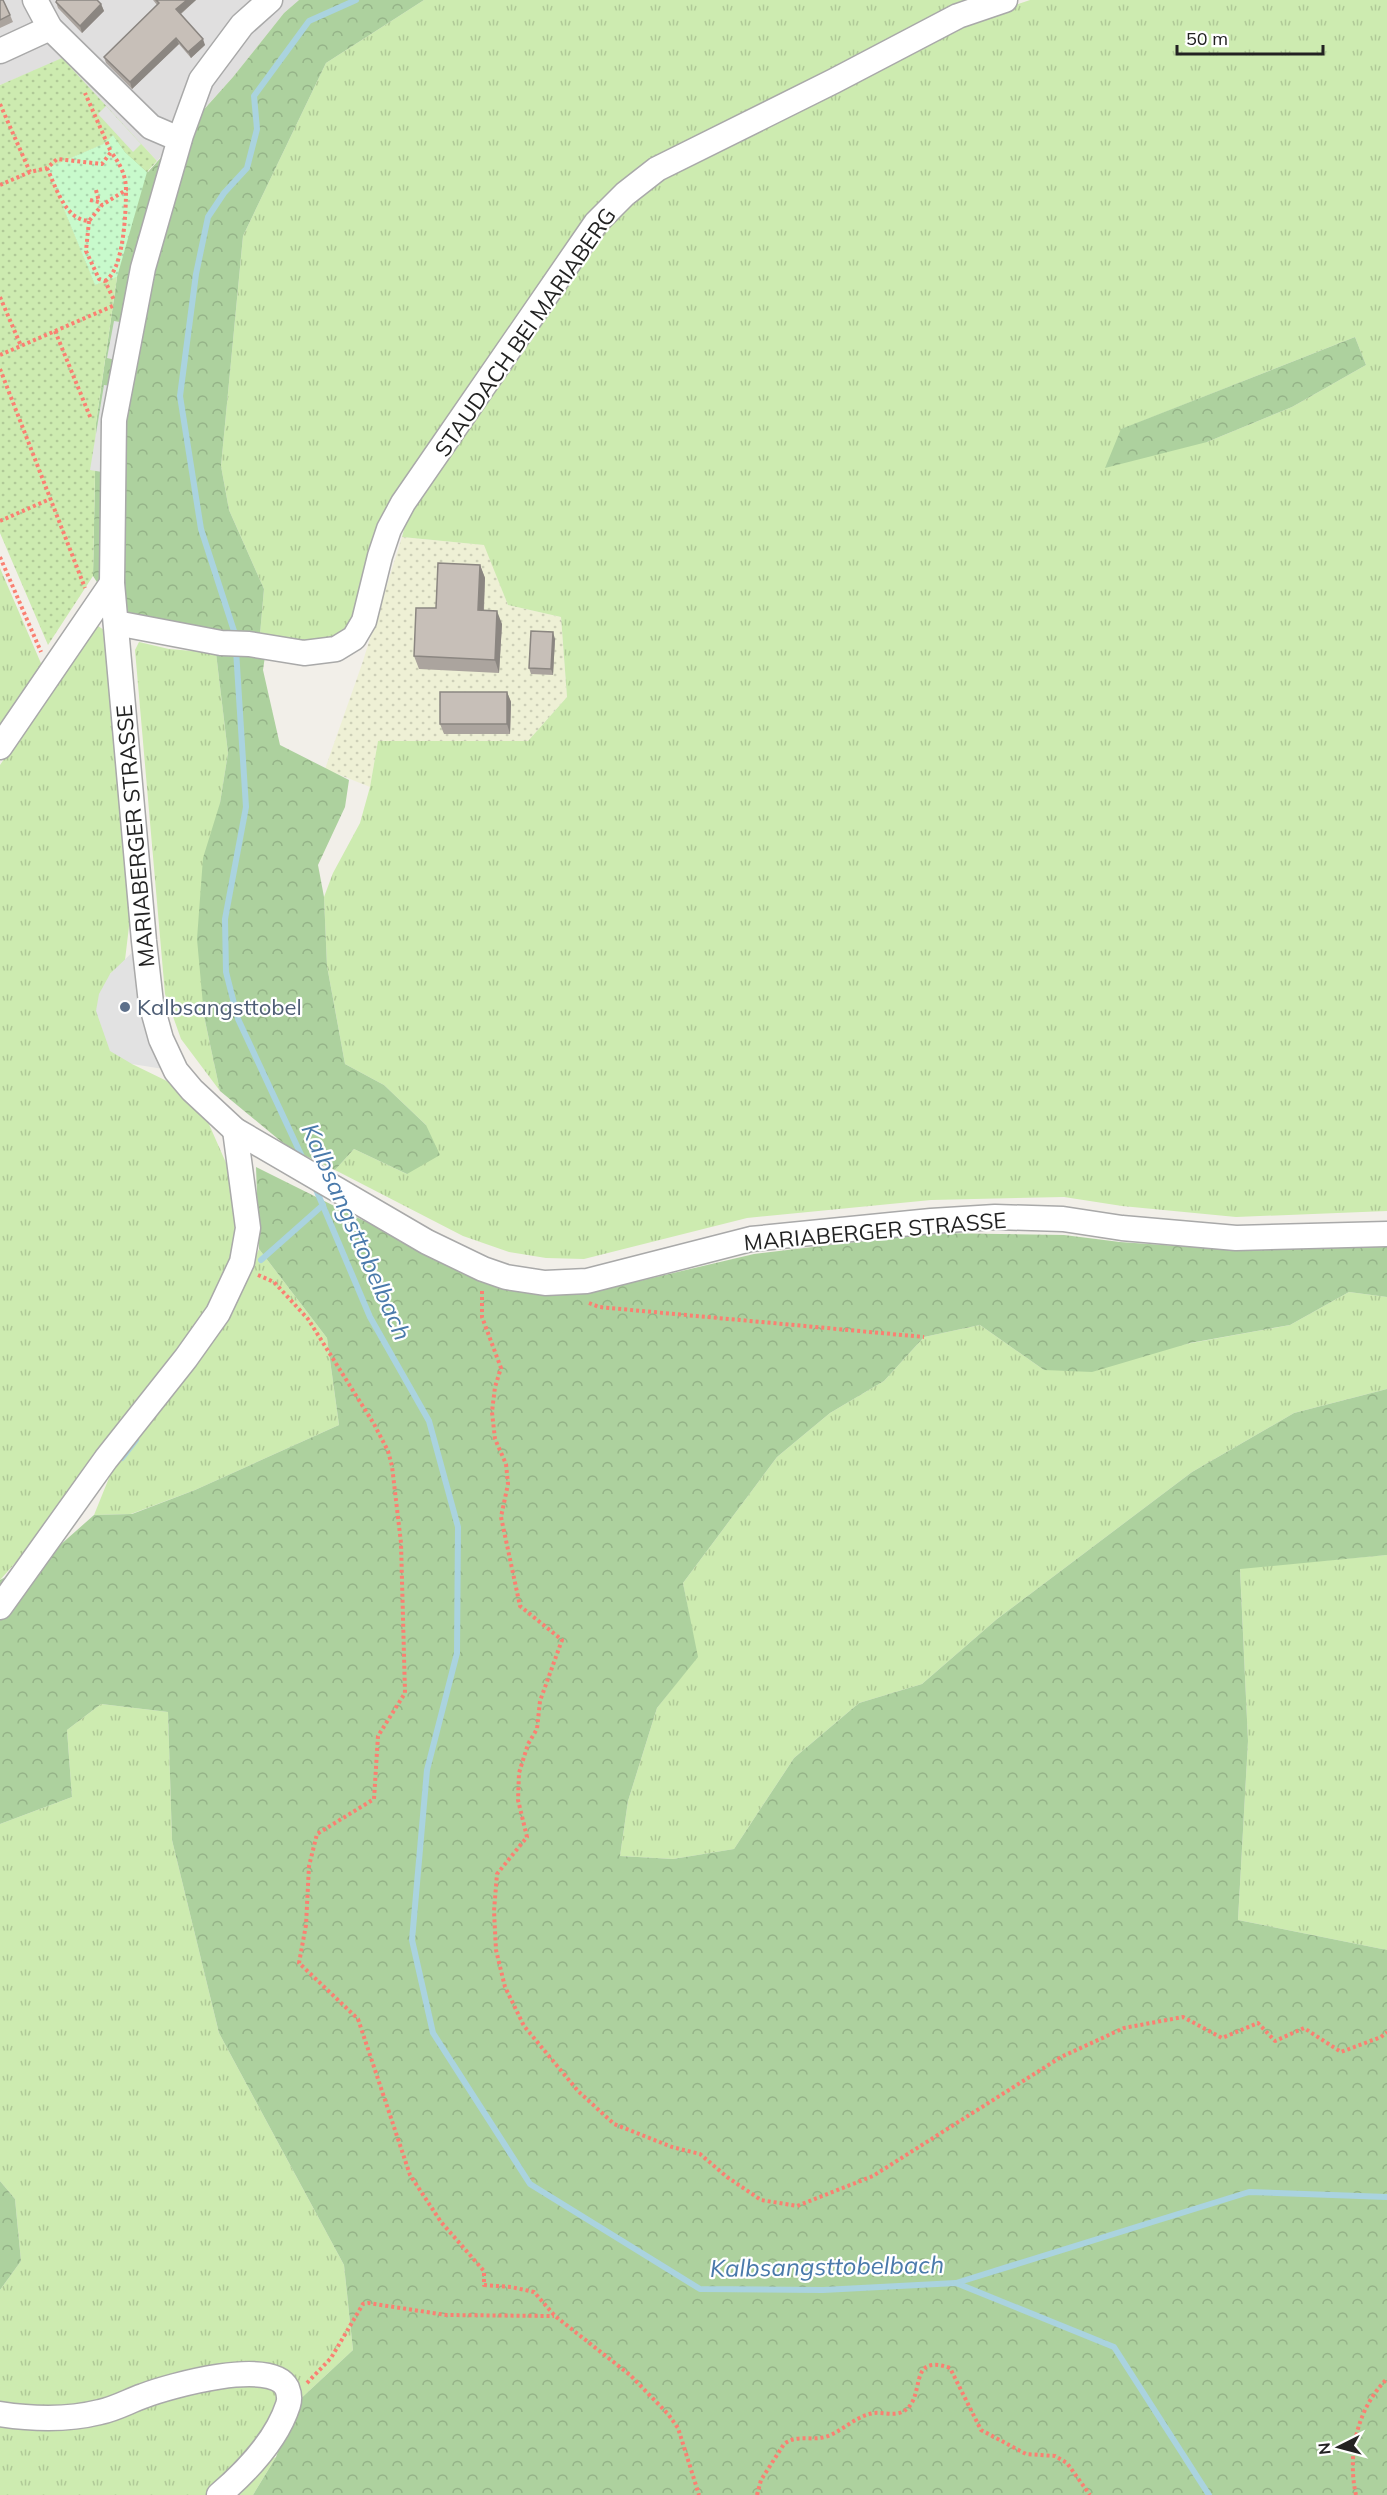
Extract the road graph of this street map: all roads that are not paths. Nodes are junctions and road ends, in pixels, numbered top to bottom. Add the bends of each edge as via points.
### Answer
1 (35, 0) edge
2 (1005, 0) edge
3 (263, 2) edge
4 (50, 28) junction
5 (0, 51) edge
6 (179, 139) junction
7 (112, 583) junction
8 (116, 623) junction
9 (0, 747) edge
10 (235, 1130) junction
11 (1387, 1234) edge
12 (0, 1607) edge
13 (0, 2414) edge
14 (219, 2495) edge

1 - 4 street
2 - 8 street, STAUDACH BEI MARIABERG via 958,16 657,169 625,194 596,223 403,503 389,529 364,621 354,638 336,649 303,653 221,643
3 - 6 street, MARIABERGER STRASSE via 201,80
4 - 5 street
4 - 6 street via 151,127
6 - 7 street, MARIABERGER STRASSE via 143,268 114,420
7 - 8 street, MARIABERGER STRASSE
7 - 9 street
8 - 10 street, MARIABERGER STRASSE via 151,1003 161,1039 176,1071
10 - 11 street, MARIABERGER STRASSE via 427,1242 483,1269 544,1283 587,1281 751,1239 994,1217 1064,1219 1236,1238
10 - 12 street via 248,1228 242,1262 218,1313 106,1459
13 - 14 street via 54,2418 100,2412 182,2384 254,2373 284,2382 290,2400 283,2422

